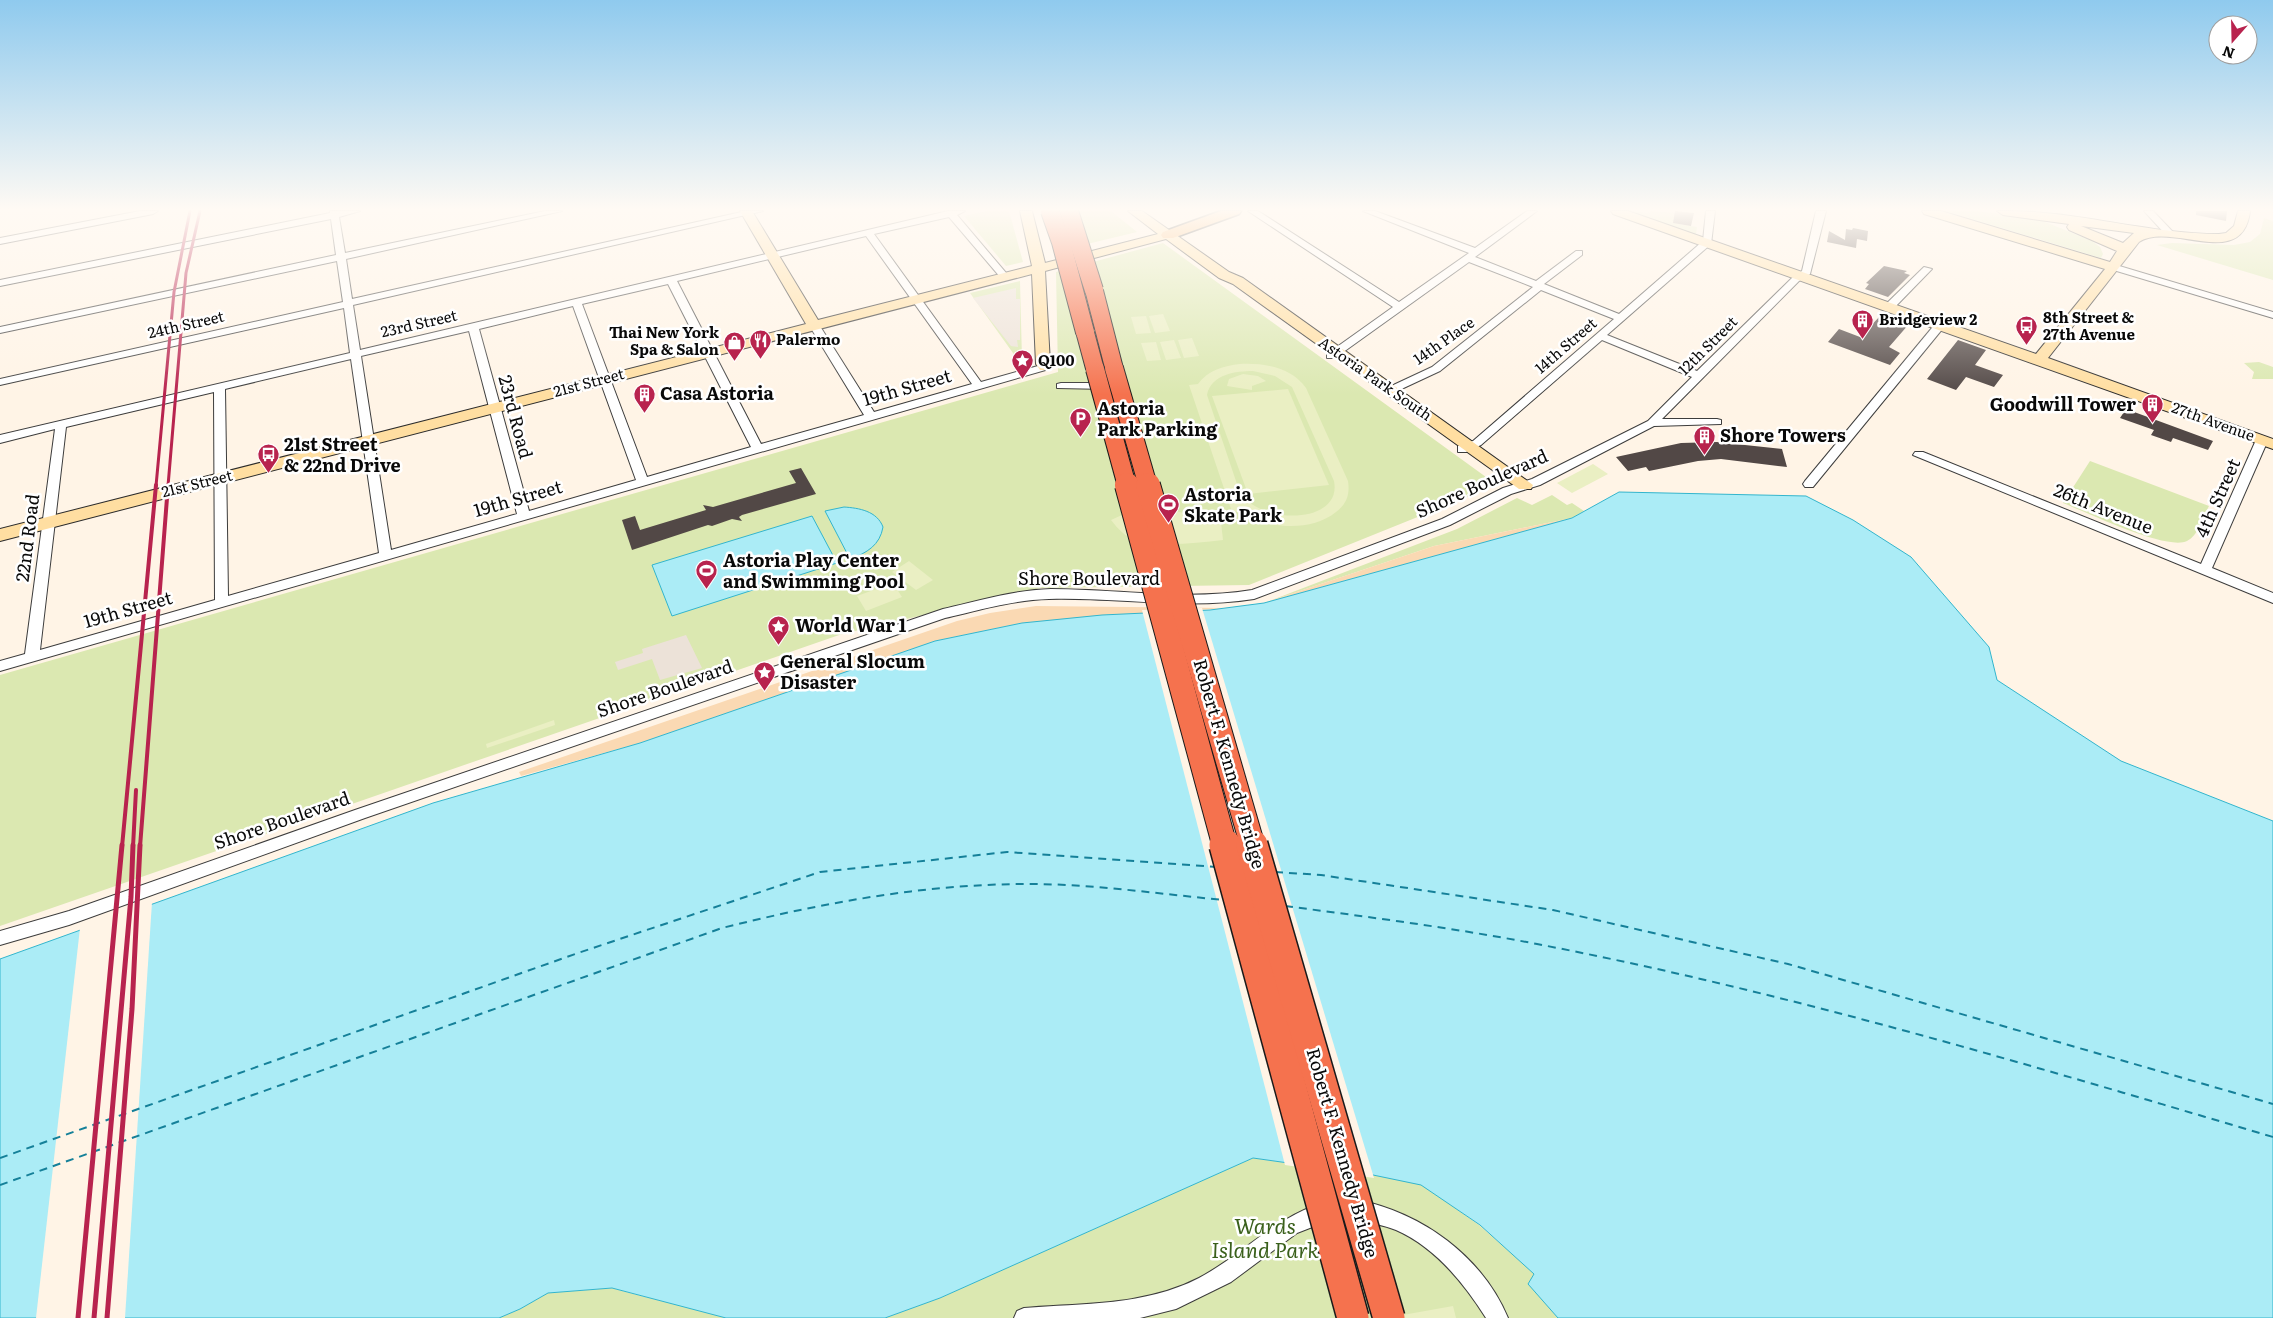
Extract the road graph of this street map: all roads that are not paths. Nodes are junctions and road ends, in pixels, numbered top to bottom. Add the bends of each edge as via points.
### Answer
1 (50, 273) edge
2 (269, 273) edge
3 (343, 273) edge
4 (483, 273) edge
5 (703, 273) edge
6 (783, 273) edge
7 (897, 273) edge
8 (1001, 273) edge
9 (1017, 273) edge
10 (1038, 273) edge
11 (1069, 273) edge
12 (1088, 273) edge
13 (1221, 273) edge
14 (1347, 273) edge
15 (1448, 273) edge
16 (1510, 273) edge
17 (1555, 273) edge
18 (1673, 273) edge
19 (1794, 273) edge
20 (1806, 273) edge
21 (1923, 273) edge
22 (2109, 273) edge
23 (2131, 273) edge
24 (1224, 275) joint
25 (1802, 275) junction
26 (1004, 276) junction
27 (671, 280) junction
28 (0, 283) edge
29 (1539, 286) junction
30 (916, 299) junction
31 (576, 302) junction
32 (348, 303) junction
33 (1890, 306) junction
34 (1400, 307) junction
35 (2273, 315) edge
36 (1621, 318) junction
37 (814, 325) junction
38 (1940, 325) junction
39 (473, 327) junction
40 (0, 330) edge
41 (1600, 336) junction
42 (708, 353) junction
43 (356, 354) junction
44 (1334, 354) junction
45 (2039, 360) junction
46 (1045, 367) joint
47 (1700, 376) junction
48 (605, 379) junction
49 (0, 382) edge
50 (979, 386) junction
51 (1061, 386) dead end
52 (219, 387) junction
53 (1119, 387) dead end
54 (1391, 390) junction
55 (495, 408) junction
56 (871, 416) junction
57 (1717, 422) dead end
58 (1652, 423) junction
59 (61, 425) junction
60 (0, 439) edge
61 (369, 440) junction
62 (2268, 442) edge
63 (756, 448) junction
64 (1466, 448) junction
65 (1918, 455) dead end
66 (220, 479) junction
67 (643, 482) junction
68 (1809, 484) dead end
69 (1516, 488) junction
70 (524, 516) junction
71 (47, 523) junction
72 (0, 535) edge
73 (386, 555) junction
74 (2205, 570) junction
75 (2273, 598) edge
76 (222, 602) junction
77 (32, 656) junction
78 (0, 666) edge
79 (0, 938) edge
80 (1024, 1318) edge
81 (1353, 1318) edge
82 (1389, 1318) edge
83 (1498, 1318) edge

1 - 28 street
2 - 40 street
3 - 32 street
4 - 32 street, 24th Street
5 - 27 street, 23rd Street
6 - 37 street
7 - 30 street
8 - 26 street
9 - 26 street, 21st Street
10 - 46 street
11 - 81 highway, Robert F. Kennedy Bridge, bridge
12 - 82 highway, Robert F. Kennedy Bridge, bridge
13 - 24 street, Astoria Park South
14 - 34 street
15 - 34 street
16 - 29 street
17 - 29 street, 14th Place
18 - 36 street, 14th Street
19 - 25 street, 27th Avenue
20 - 25 street, 12th Street
21 - 33 street
22 - 45 street
23 - 35 street
24 - 44 street, Astoria Park South via 1228,283
25 - 33 street, 27th Avenue
25 - 47 street, 12th Street
26 - 30 street, 21st Street
27 - 31 street, 23rd Street
27 - 42 street
29 - 36 street
29 - 54 street, 14th Place via 1436,369
30 - 37 street, 21st Street
30 - 50 street
31 - 39 street, 23rd Street
31 - 48 street
32 - 43 street
32 - 49 street, 24th Street
33 - 38 street, 27th Avenue
34 - 44 street
36 - 41 street, 14th Street
37 - 42 street, 21st Street
37 - 56 street
38 - 45 street, 27th Avenue
38 - 68 street
39 - 43 street, 23rd Street
39 - 55 street, 23rd Road
41 - 47 street
41 - 64 street, 14th Street via 1478,442
42 - 48 street, 21st Street
42 - 63 street
43 - 52 street, 23rd Street
43 - 61 street
44 - 54 street, Astoria Park South
44 - 64 street, Astoria Park South
45 - 62 street, 27th Avenue
46 - 50 street, 19th Street
47 - 58 street, 12th Street
48 - 55 street, 21st Street
48 - 67 street
50 - 56 street, 19th Street
51 - 53 street via 1095,384
52 - 59 street, 23rd Street
52 - 66 street
54 - 64 street, Astoria Park South
55 - 61 street, 21st Street
55 - 70 street, 23rd Road
56 - 63 street, 19th Street
57 - 58 street, Shore Boulevard
58 - 69 street, Shore Boulevard via 1536,482
59 - 60 street, 23rd Street
59 - 71 street, 22nd Road
61 - 66 street, 21st Street
61 - 73 street
62 - 74 street, 4th Street
63 - 67 street, 19th Street
64 - 69 street, Astoria Park South
65 - 74 street, 26th Avenue
66 - 71 street, 21st Street
66 - 76 street
67 - 70 street, 19th Street
69 - 79 street, Shore Boulevard via 1446,522 1254,594 1231,598 1019,596 943,614 333,823 69,918
70 - 73 street, 19th Street
71 - 72 street, 21st Street
71 - 77 street, 22nd Road
73 - 76 street, 19th Street
74 - 75 street, 26th Avenue
76 - 77 street, 19th Street
77 - 78 street, 19th Street
80 - 83 street via 1104,1314 1172,1300 1195,1291 1237,1266 1290,1225 1318,1214 1350,1209 1390,1216 1444,1249 1469,1276

